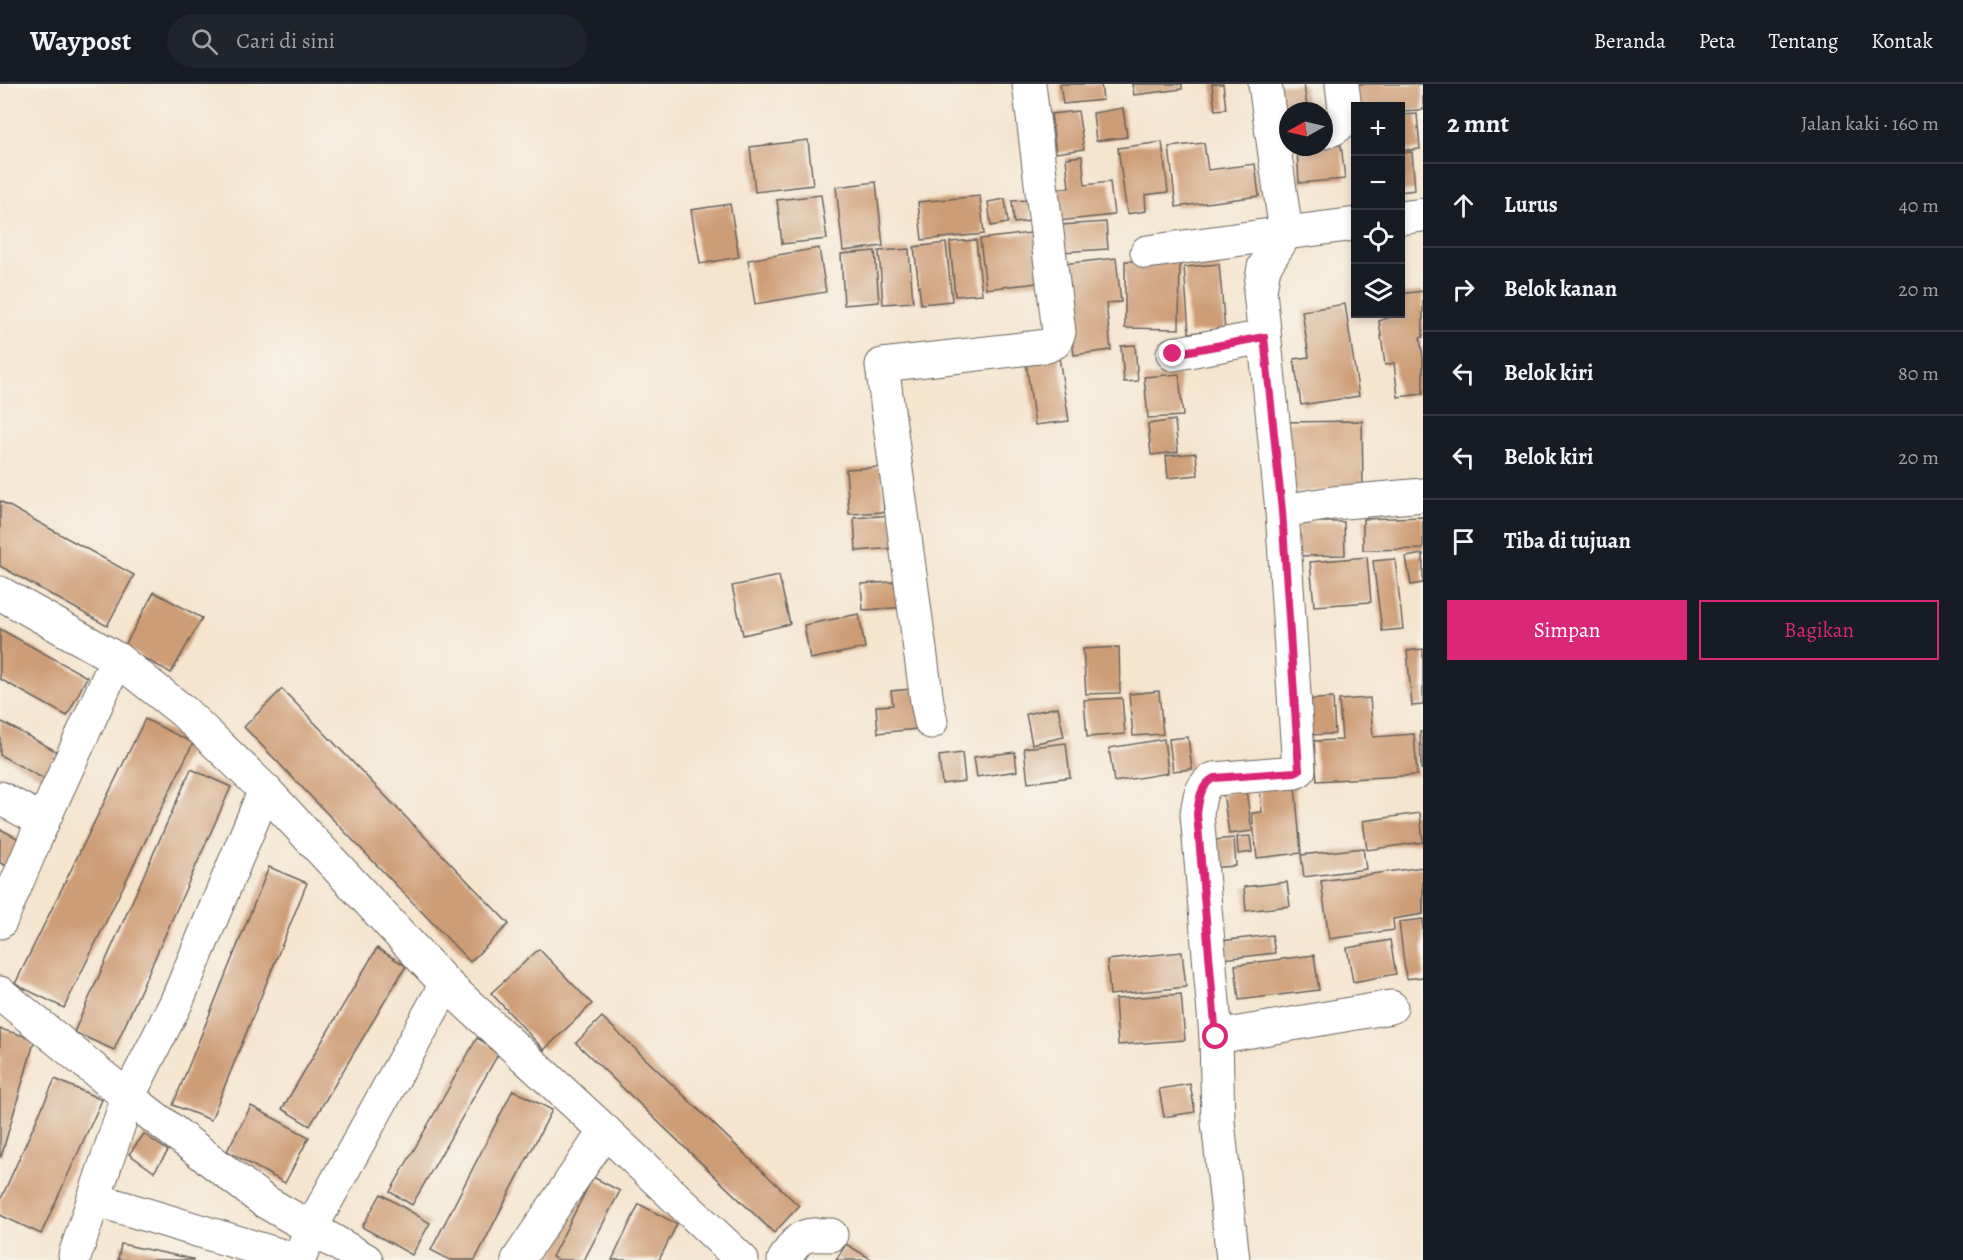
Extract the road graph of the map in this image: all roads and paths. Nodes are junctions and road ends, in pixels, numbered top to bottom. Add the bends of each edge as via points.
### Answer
1 (1029, 84) edge
2 (1265, 84) edge
3 (1342, 84) edge
4 (1333, 130) edge
5 (1279, 133) edge
6 (1283, 156) edge
7 (1423, 215) edge
8 (1405, 217) edge
9 (1351, 225) edge
10 (1286, 233) junction
11 (1148, 252) dead end
12 (1264, 337) junction
13 (1173, 354) dead end
14 (1423, 495) edge
15 (1282, 511) junction
16 (0, 592) edge
17 (117, 659) junction
18 (931, 722) dead end
19 (265, 790) junction
20 (0, 798) edge
21 (43, 821) junction
22 (0, 922) edge
23 (446, 984) junction
24 (0, 993) edge
25 (1391, 1007) dead end
26 (1216, 1037) junction
27 (128, 1097) junction
28 (605, 1131) junction
29 (94, 1198) junction
30 (310, 1228) junction
31 (831, 1235) dead end
32 (711, 1249) edge
33 (75, 1255) dead end
34 (297, 1260) edge
35 (366, 1260) edge
36 (518, 1260) edge
37 (742, 1260) edge
38 (784, 1260) edge
39 (1233, 1260) edge

1 - 18 street via 1059,332 1055,342 882,365
2 - 5 street
3 - 4 street via 1345,115
6 - 10 street
7 - 8 street
9 - 10 street
10 - 11 street
10 - 12 street via 1264,267 1260,291
12 - 13 street
12 - 15 street
14 - 15 street via 1333,502
15 - 26 street via 1299,770 1214,778 1199,794 1197,814
16 - 17 street
17 - 19 street via 184,712
17 - 21 street
19 - 23 street
19 - 27 street via 176,1003
20 - 21 street
21 - 22 street
23 - 28 street
23 - 30 street
24 - 27 street
25 - 26 street
26 - 39 street via 1218,1122
27 - 29 street
27 - 30 street via 264,1201
28 - 32 street
28 - 36 street
29 - 33 street
29 - 34 street
30 - 34 street
30 - 35 street
31 - 38 street via 811,1234 797,1239
32 - 37 street

